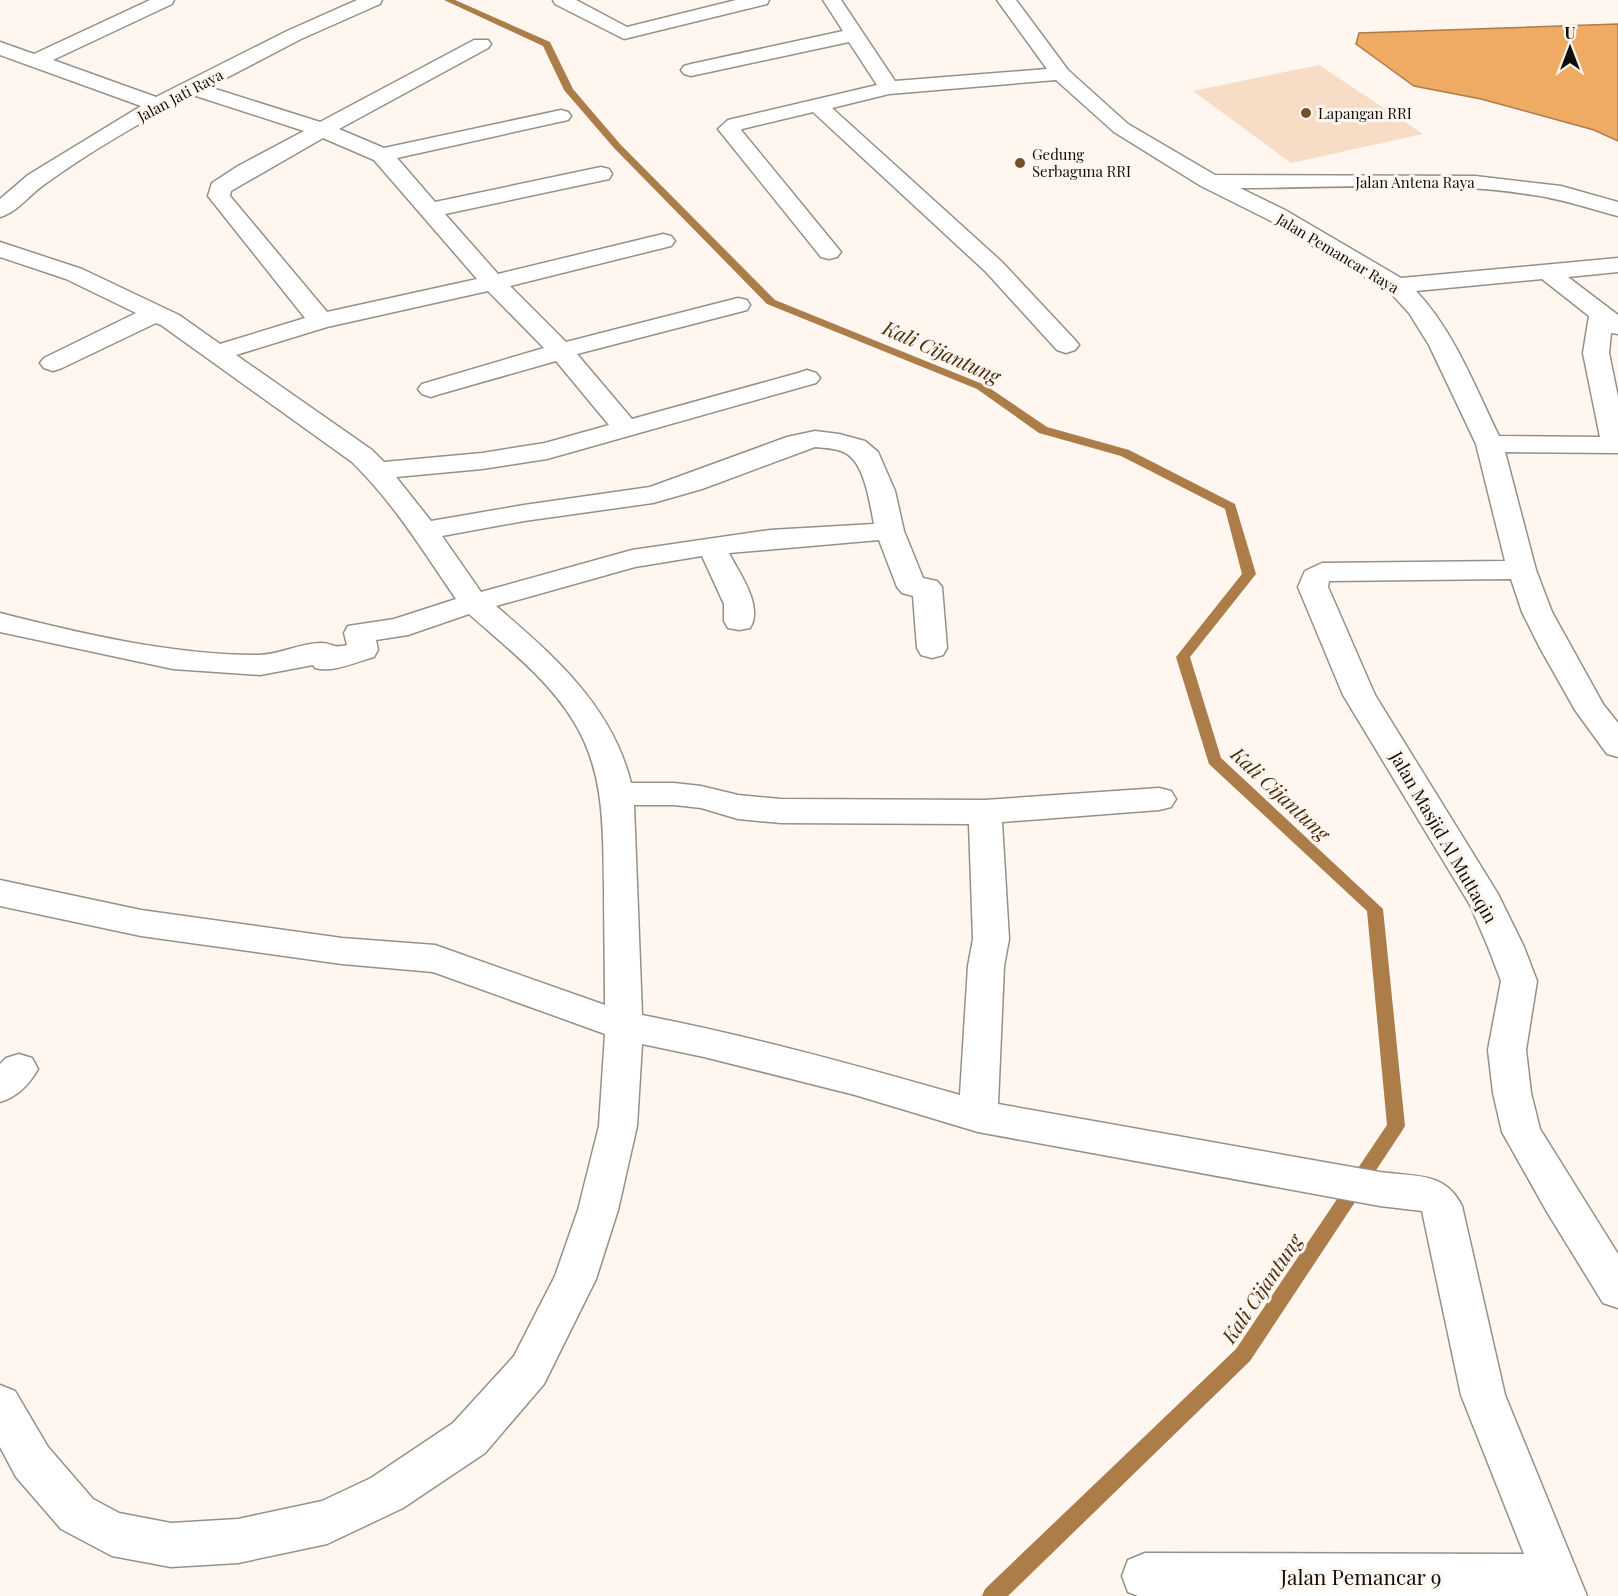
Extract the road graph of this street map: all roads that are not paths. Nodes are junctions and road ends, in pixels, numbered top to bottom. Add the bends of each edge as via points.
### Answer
1 (165, 0) edge
2 (373, 0) edge
3 (565, 0) edge
4 (760, 0) edge
5 (832, 0) edge
6 (1006, 0) edge
7 (853, 35) junction
8 (482, 44) dead end
9 (2, 50) edge
10 (35, 61) junction
11 (691, 70) dead end
12 (1061, 74) junction
13 (192, 88) junction
14 (889, 88) junction
15 (816, 104) junction
16 (157, 105) junction
17 (561, 116) dead end
18 (324, 130) junction
19 (382, 155) junction
20 (601, 174) dead end
21 (1209, 182) junction
22 (1618, 209) edge
23 (0, 210) edge
24 (431, 210) junction
25 (663, 241) dead end
26 (0, 249) edge
27 (829, 252) dead end
28 (1618, 265) edge
29 (1547, 272) junction
30 (493, 283) junction
31 (1397, 286) junction
32 (738, 305) dead end
33 (156, 313) junction
34 (321, 321) junction
35 (1610, 321) edge
36 (1066, 345) dead end
37 (561, 351) junction
38 (218, 353) junction
39 (53, 363) dead end
40 (807, 378) dead end
41 (430, 389) dead end
42 (627, 430) junction
43 (1489, 444) junction
44 (1617, 445) edge
45 (377, 471) junction
46 (424, 531) junction
47 (890, 531) junction
48 (712, 546) junction
49 (1522, 570) junction
50 (474, 603) junction
51 (739, 621) dead end
52 (0, 622) edge
53 (932, 648) dead end
54 (1618, 746) edge
55 (617, 794) junction
56 (1159, 799) dead end
57 (985, 812) junction
58 (0, 893) edge
59 (624, 1026) junction
60 (978, 1116) junction
61 (1618, 1290) edge
62 (0, 1405) edge
63 (1145, 1576) dead end
64 (1561, 1586) edge

1 - 10 street
2 - 13 street, Jalan Jati Raya via 294,35
3 - 4 street via 624,33
5 - 7 street
6 - 12 street, Jalan Pemancar Raya
7 - 11 street
7 - 14 street
8 - 18 street
9 - 10 street
10 - 16 street
12 - 14 street
12 - 21 street, Jalan Pemancar Raya via 1120,128
13 - 16 street, Jalan Jati Raya
13 - 18 street
14 - 15 street
15 - 27 street via 735,124 729,129
15 - 36 street via 994,267
16 - 23 street, Jalan Jati Raya via 36,180
17 - 19 street
18 - 19 street
18 - 34 street via 226,182 219,192 223,202
19 - 24 street
20 - 24 street
21 - 22 street, Jalan Antena Raya via 1487,182 1564,192
21 - 31 street, Jalan Pemancar Raya via 1277,215
24 - 30 street
25 - 30 street
26 - 33 street via 74,274
28 - 29 street
29 - 31 street
29 - 35 street
30 - 34 street
30 - 37 street
31 - 43 street, Jalan Pemancar Raya via 1419,309 1442,345
32 - 37 street
33 - 38 street
33 - 39 street
34 - 38 street
35 - 44 street via 1596,353
37 - 41 street
37 - 42 street
38 - 45 street via 362,456
40 - 42 street
42 - 45 street via 547,451
43 - 44 street
43 - 49 street, Jalan Pemancar Raya
45 - 46 street
46 - 47 street via 653,495 815,439 856,447 868,458
46 - 50 street
47 - 48 street
47 - 53 street via 912,587 927,587
48 - 50 street via 632,559
48 - 51 street via 739,604
49 - 54 street, Jalan Pemancar Raya via 1555,648
49 - 61 street, Jalan Masjid Al Muttaqin via 1322,572 1315,577 1313,587 1359,695 1486,903 1506,947 1519,981 1507,1050 1521,1132
50 - 52 street via 397,628 359,633 363,650 326,661 322,653 260,665 173,658
50 - 55 street via 554,676 587,716 608,756
55 - 57 street via 674,794 781,811
55 - 59 street
56 - 57 street
57 - 60 street via 991,939 986,966
58 - 59 street via 141,923 435,959
59 - 60 street via 808,1068
59 - 62 street via 618,1126 598,1210 575,1279 529,1370 469,1438 387,1493 327,1522 238,1541 171,1545 112,1534 77,1514 32,1462
60 - 64 street via 1433,1196 1442,1206 1483,1395
63 - 64 street, Jalan Pemancar 9

